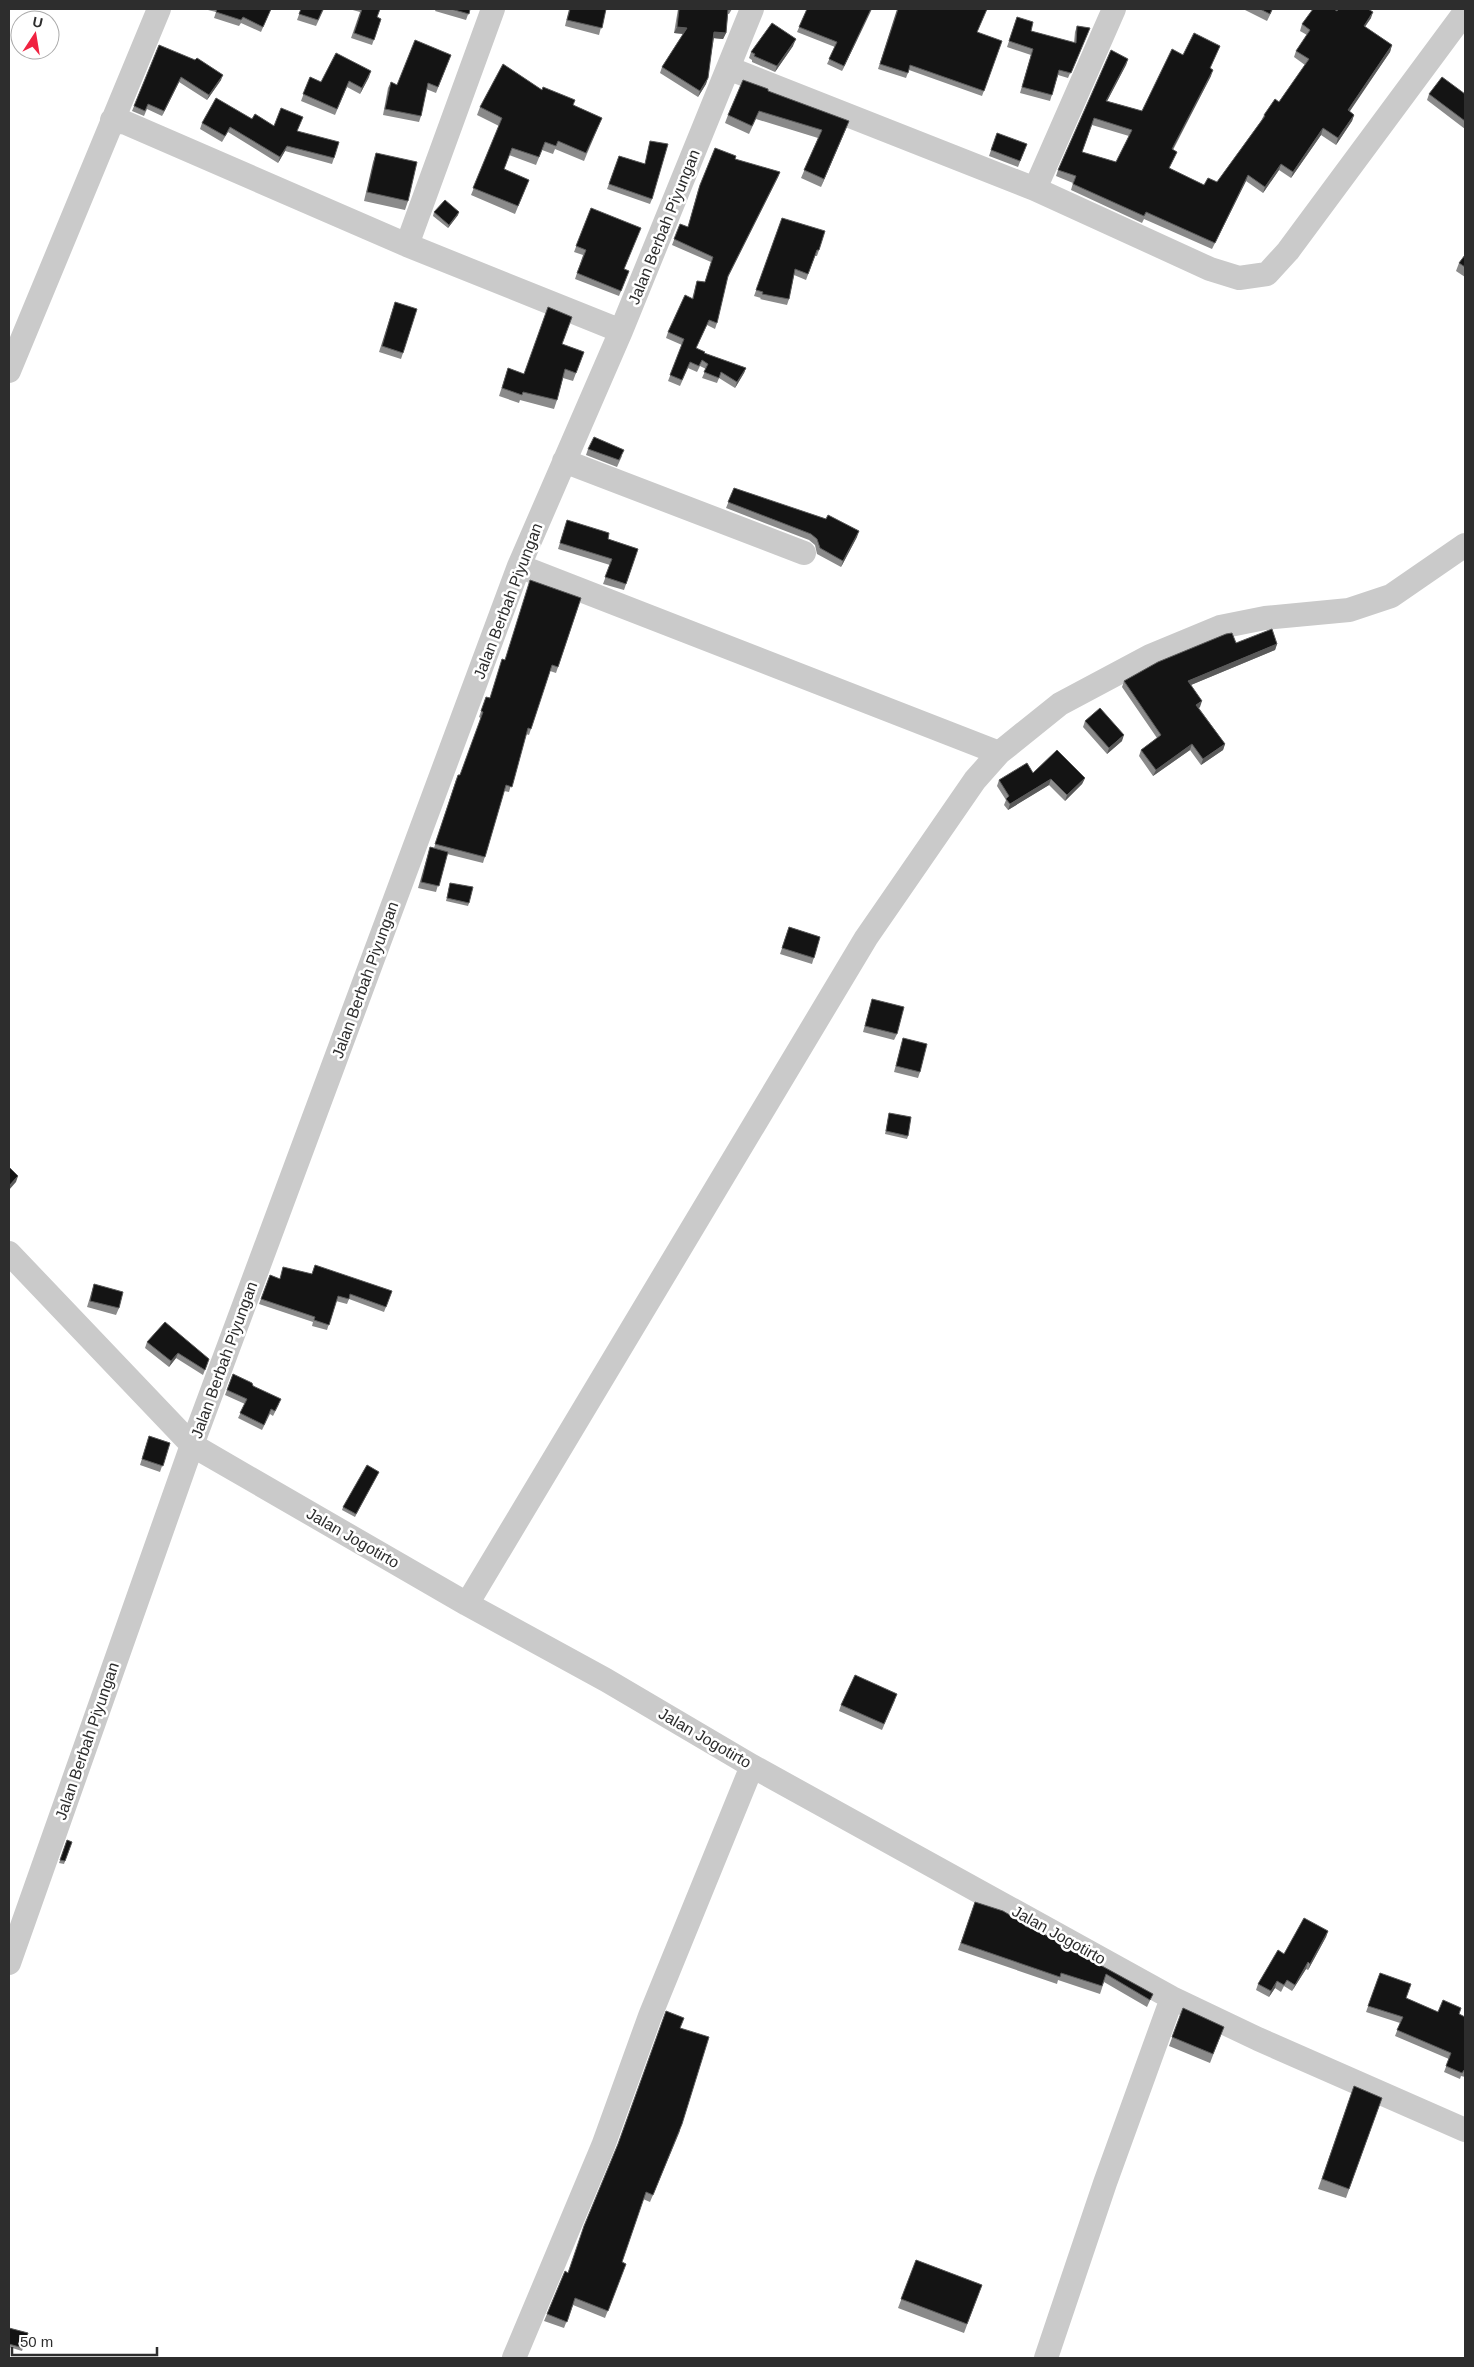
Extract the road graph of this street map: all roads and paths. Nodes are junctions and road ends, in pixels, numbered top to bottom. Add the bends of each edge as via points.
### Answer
1 (158, 9) edge
2 (493, 9) edge
3 (752, 9) edge
4 (1114, 9) edge
5 (1465, 12) edge
6 (728, 68) junction
7 (112, 120) junction
8 (1035, 189) junction
9 (407, 245) junction
10 (621, 330) junction
11 (9, 371) edge
12 (564, 461) junction
13 (1465, 545) edge
14 (804, 553) dead end
15 (519, 566) junction
16 (999, 753) junction
17 (9, 1253) edge
18 (192, 1445) junction
19 (467, 1604) junction
20 (752, 1766) junction
21 (9, 1963) edge
22 (1172, 1998) junction
23 (1465, 2130) edge
24 (514, 2358) edge
25 (1046, 2358) edge

1 - 7 street
2 - 9 street
3 - 6 street, Jalan Berbah Piyungan
4 - 8 street
5 - 8 street via 1288,251 1267,274 1239,278 1210,269
6 - 8 street
6 - 10 street, Jalan Berbah Piyungan
7 - 9 street via 126,123
7 - 11 street
9 - 10 street
10 - 12 street, Jalan Berbah Piyungan
12 - 14 street
12 - 15 street, Jalan Berbah Piyungan
13 - 16 street via 1392,596 1349,610 1220,626 1150,656 1060,704
15 - 16 street
15 - 18 street, Jalan Berbah Piyungan
16 - 19 street via 975,780 866,938
17 - 18 street, Jalan Jogotirto
18 - 19 street, Jalan Jogotirto
18 - 21 street, Jalan Berbah Piyungan
19 - 20 street, Jalan Jogotirto via 606,1680
20 - 22 street, Jalan Jogotirto
20 - 24 street via 650,2016 603,2146
22 - 23 street, Jalan Jogotirto
22 - 25 street

